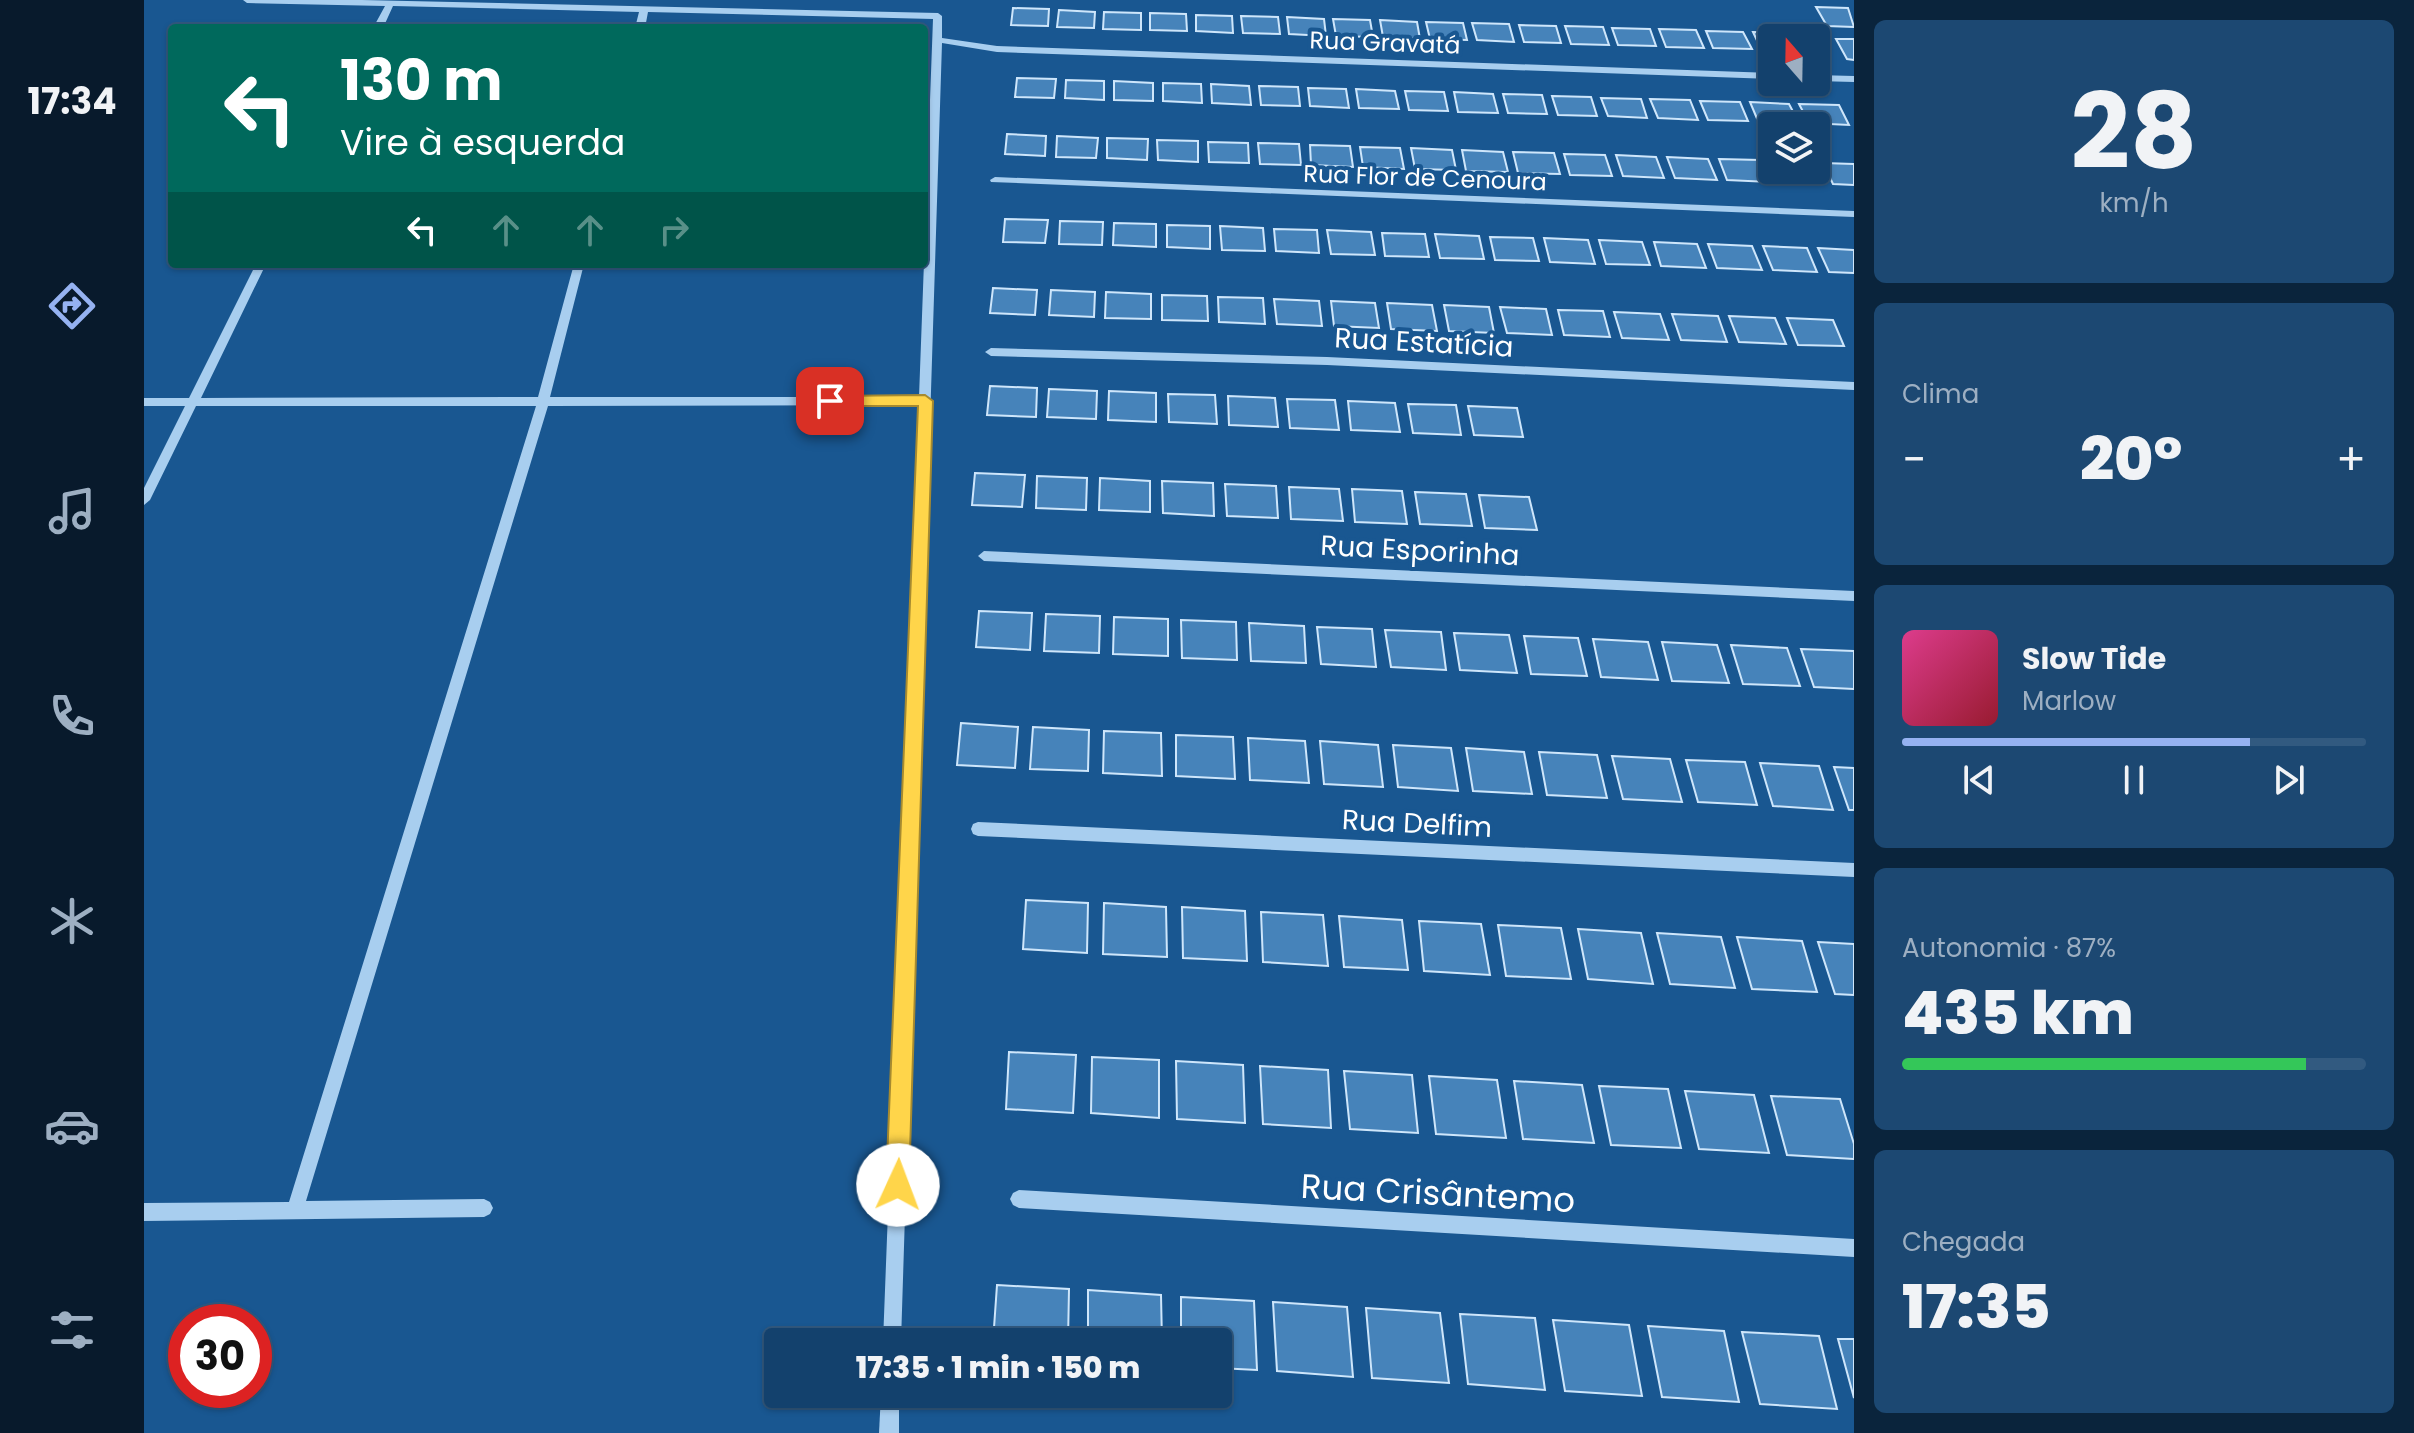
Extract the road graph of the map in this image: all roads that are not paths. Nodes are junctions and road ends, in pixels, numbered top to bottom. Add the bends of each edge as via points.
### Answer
1 (247, 0) edge
2 (390, 4) junction
3 (644, 10) junction
4 (380, 24) edge
5 (641, 24) edge
6 (938, 40) junction
7 (1758, 76) edge
8 (1830, 78) edge
9 (1854, 79) edge
10 (995, 180) dead end
11 (1854, 214) edge
12 (259, 268) edge
13 (578, 268) edge
14 (991, 352) dead end
15 (1854, 386) edge
16 (925, 401) junction
17 (144, 402) edge
18 (193, 402) junction
19 (543, 402) junction
20 (144, 500) edge
21 (984, 556) dead end
22 (1854, 596) edge
23 (978, 829) dead end
24 (1854, 870) edge
25 (1019, 1199) dead end
26 (484, 1208) dead end
27 (295, 1210) junction
28 (144, 1212) edge
29 (1854, 1248) edge
30 (892, 1328) edge
31 (890, 1408) edge
32 (889, 1433) edge

1 - 2 street
2 - 3 street
2 - 4 street
3 - 5 street
3 - 6 street via 938,16
6 - 7 street, Rua Gravatá via 997,49
6 - 16 street
8 - 9 street
10 - 11 street, Rua Flor de Cenoura
12 - 18 street
13 - 19 street
14 - 15 street, Rua Estatícia via 1327,361
16 - 19 street
16 - 30 street
17 - 18 street
18 - 19 street
18 - 20 street
19 - 27 street
21 - 22 street, Rua Esporinha
23 - 24 street, Rua Delfim
25 - 29 street, Rua Crisântemo
26 - 27 street
27 - 28 street
31 - 32 street

